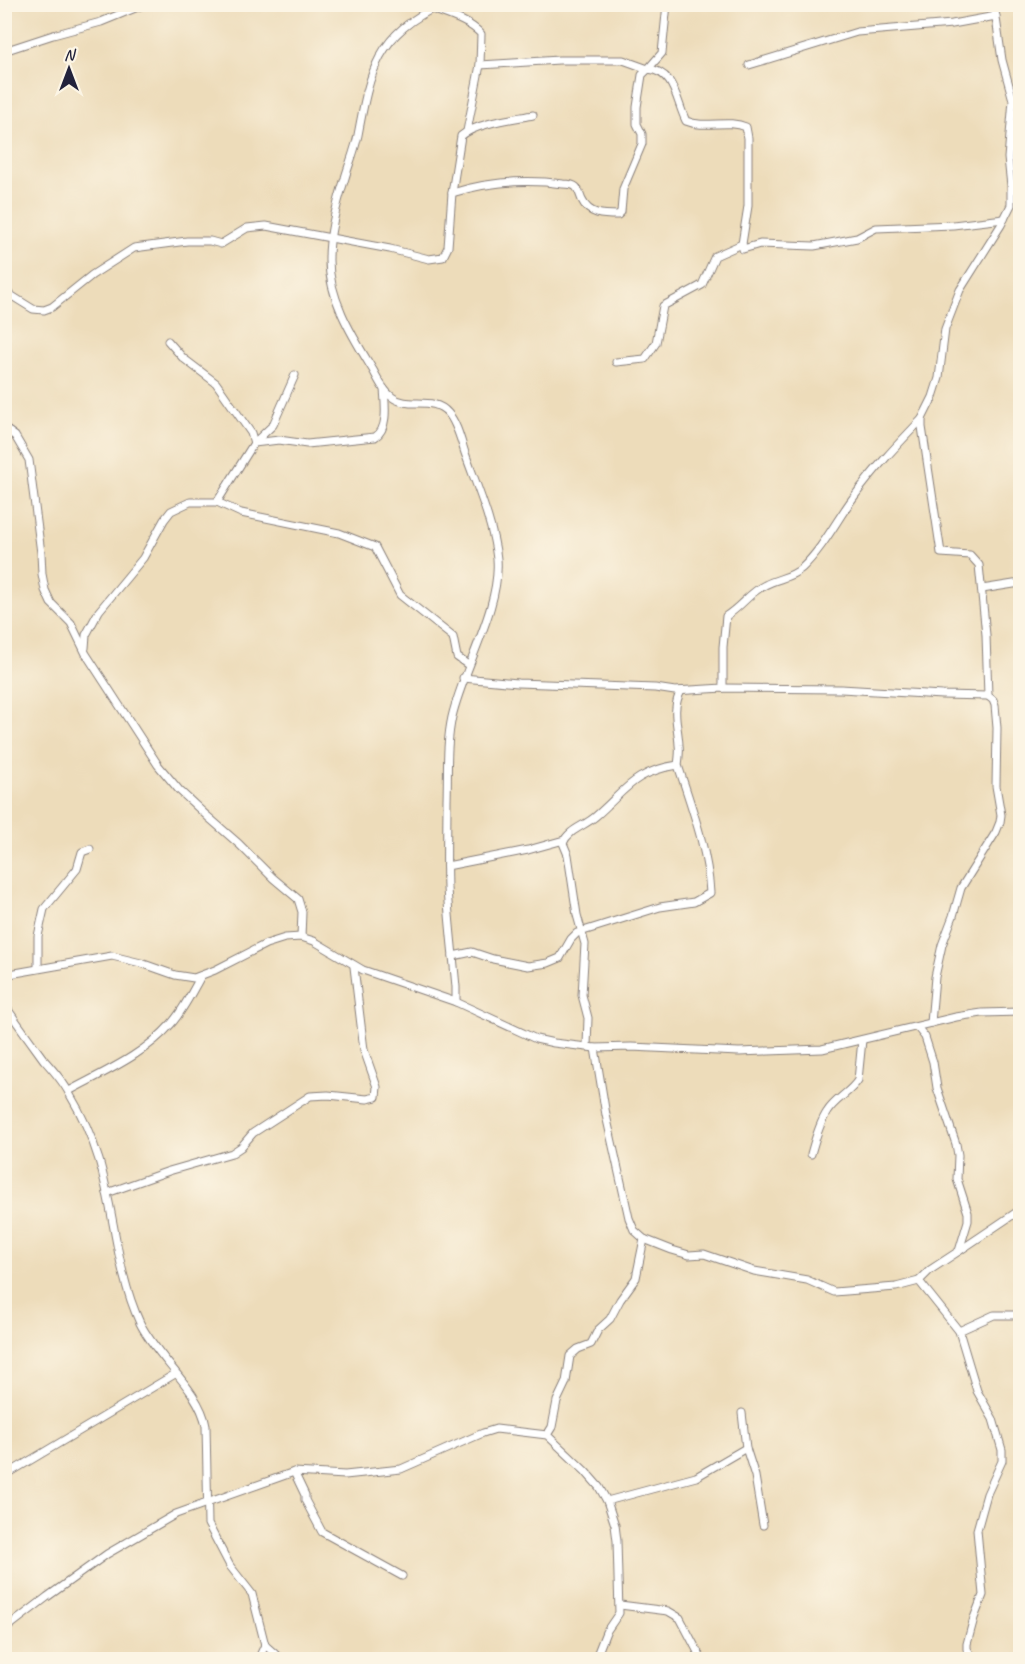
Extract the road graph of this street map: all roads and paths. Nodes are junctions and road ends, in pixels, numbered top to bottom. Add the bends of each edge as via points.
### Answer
1 (145, 4) edge
2 (442, 4) edge
3 (667, 4) edge
4 (994, 4) edge
5 (431, 7) edge
6 (996, 16) junction
7 (4, 51) edge
8 (480, 65) junction
9 (749, 65) dead end
10 (648, 69) junction
11 (1017, 107) edge
12 (533, 115) dead end
13 (467, 131) junction
14 (452, 193) junction
15 (1004, 219) junction
16 (330, 238) junction
17 (742, 244) junction
18 (4, 291) edge
19 (168, 341) dead end
20 (615, 362) dead end
21 (295, 375) dead end
22 (384, 389) junction
23 (922, 419) junction
24 (4, 428) edge
25 (254, 443) junction
26 (218, 502) junction
27 (1020, 583) edge
28 (982, 589) junction
29 (86, 654) junction
30 (468, 665) junction
31 (463, 678) junction
32 (723, 688) junction
33 (681, 691) junction
34 (988, 696) junction
35 (678, 765) junction
36 (564, 840) junction
37 (90, 849) dead end
38 (447, 866) junction
39 (582, 933) junction
40 (301, 937) junction
41 (453, 956) junction
42 (354, 967) junction
43 (38, 968) junction
44 (4, 975) edge
45 (201, 976) junction
46 (456, 1002) junction
47 (4, 1004) edge
48 (1020, 1012) edge
49 (931, 1023) junction
50 (917, 1027) junction
51 (862, 1040) junction
52 (587, 1046) junction
53 (596, 1048) junction
54 (69, 1091) junction
55 (812, 1154) dead end
56 (107, 1193) junction
57 (1020, 1210) edge
58 (644, 1239) junction
59 (959, 1251) junction
60 (919, 1281) junction
61 (1020, 1315) edge
62 (959, 1331) junction
63 (175, 1374) junction
64 (742, 1413) dead end
65 (547, 1435) junction
66 (746, 1448) junction
67 (294, 1472) junction
68 (4, 1476) edge
69 (607, 1501) junction
70 (208, 1502) junction
71 (763, 1525) dead end
72 (402, 1576) dead end
73 (620, 1605) junction
74 (4, 1629) edge
75 (265, 1645) junction
76 (258, 1659) edge
77 (282, 1659) edge
78 (595, 1659) edge
79 (702, 1659) edge
80 (974, 1659) edge

1 - 7 street via 101,22
2 - 5 street
3 - 10 street via 662,53
4 - 6 street
5 - 8 street via 477,29
5 - 16 street via 404,27 380,53 365,97 357,143
6 - 9 street via 857,32
6 - 11 street via 1002,60
8 - 10 street via 623,60
8 - 13 street
10 - 14 street via 642,75 637,107 642,144 622,189 618,215 589,210 578,189 571,185 543,181
10 - 17 street via 667,76 686,122 746,128 748,206
11 - 15 street via 1008,159 1011,205
12 - 13 street
13 - 14 street via 461,136
14 - 16 street via 448,247 443,257 429,259
15 - 17 street via 876,228 857,238 814,246 760,244 744,249
15 - 23 street via 960,290 945,329 936,387
16 - 18 street via 256,226 220,244 187,241 140,247 102,268 44,310 33,309
16 - 22 street via 330,278 339,305
17 - 20 street via 715,256 702,285 663,306 656,343 645,359
19 - 25 street via 216,383
21 - 25 street via 273,425
22 - 25 street via 384,421 375,437 308,444 279,440
22 - 30 street via 400,401 433,404 450,414 485,509 497,561 495,583
23 - 28 street via 941,554 974,558 979,565
23 - 32 street via 880,463 812,558 792,576 754,591 726,616
24 - 29 street via 15,436 29,460 45,590 51,603 76,630
25 - 26 street
26 - 29 street via 190,502 171,511 143,558 99,611 84,640
26 - 30 street via 241,513 339,533 375,547 400,595 453,637 457,657
27 - 28 street
28 - 34 street
29 - 40 street via 140,739 179,790 298,899
30 - 31 street
31 - 33 street
31 - 38 street via 448,742
32 - 33 street
32 - 34 street
33 - 35 street via 675,709 680,746
34 - 49 street via 995,705 1000,822 961,888 942,945
35 - 36 street via 633,780
35 - 39 street via 699,834 710,893 694,902 651,909
36 - 38 street
36 - 39 street
37 - 43 street via 82,852 76,869 44,909 38,936
38 - 41 street
39 - 41 street via 571,939 560,958 548,963 528,966 472,952
39 - 52 street
40 - 42 street
40 - 45 street via 266,944
41 - 46 street
42 - 46 street
42 - 56 street via 364,1050 377,1087 376,1097 310,1096 257,1130 232,1153
43 - 44 street
43 - 45 street via 112,956 185,977
45 - 54 street via 172,1024 152,1042
46 - 52 street via 536,1039
47 - 54 street
48 - 49 street via 982,1013
49 - 50 street
50 - 51 street
50 - 59 street via 925,1037 958,1155 957,1179 968,1213
51 - 53 street via 788,1052
51 - 55 street via 858,1080 827,1111
52 - 53 street
53 - 58 street via 629,1218
54 - 56 street via 99,1158
56 - 63 street via 116,1248 134,1307 145,1331
57 - 59 street
58 - 60 street via 680,1253 704,1254 754,1271 807,1280 834,1293
58 - 65 street via 636,1278 591,1344 570,1356
59 - 60 street
60 - 62 street
61 - 62 street via 994,1315
62 - 80 street via 977,1391 993,1419 1002,1450 1002,1461 987,1494 978,1530 983,1595 966,1644
63 - 68 street
63 - 70 street via 204,1415
64 - 66 street
65 - 67 street via 496,1429 401,1469 345,1475
65 - 69 street via 600,1487
66 - 69 street via 696,1476
66 - 71 street
67 - 70 street
67 - 72 street via 322,1532
69 - 73 street via 615,1525
70 - 74 street via 176,1514 107,1554
70 - 75 street via 208,1524 230,1566 252,1594
73 - 78 street
73 - 79 street via 668,1611 680,1618
75 - 76 street
75 - 77 street

